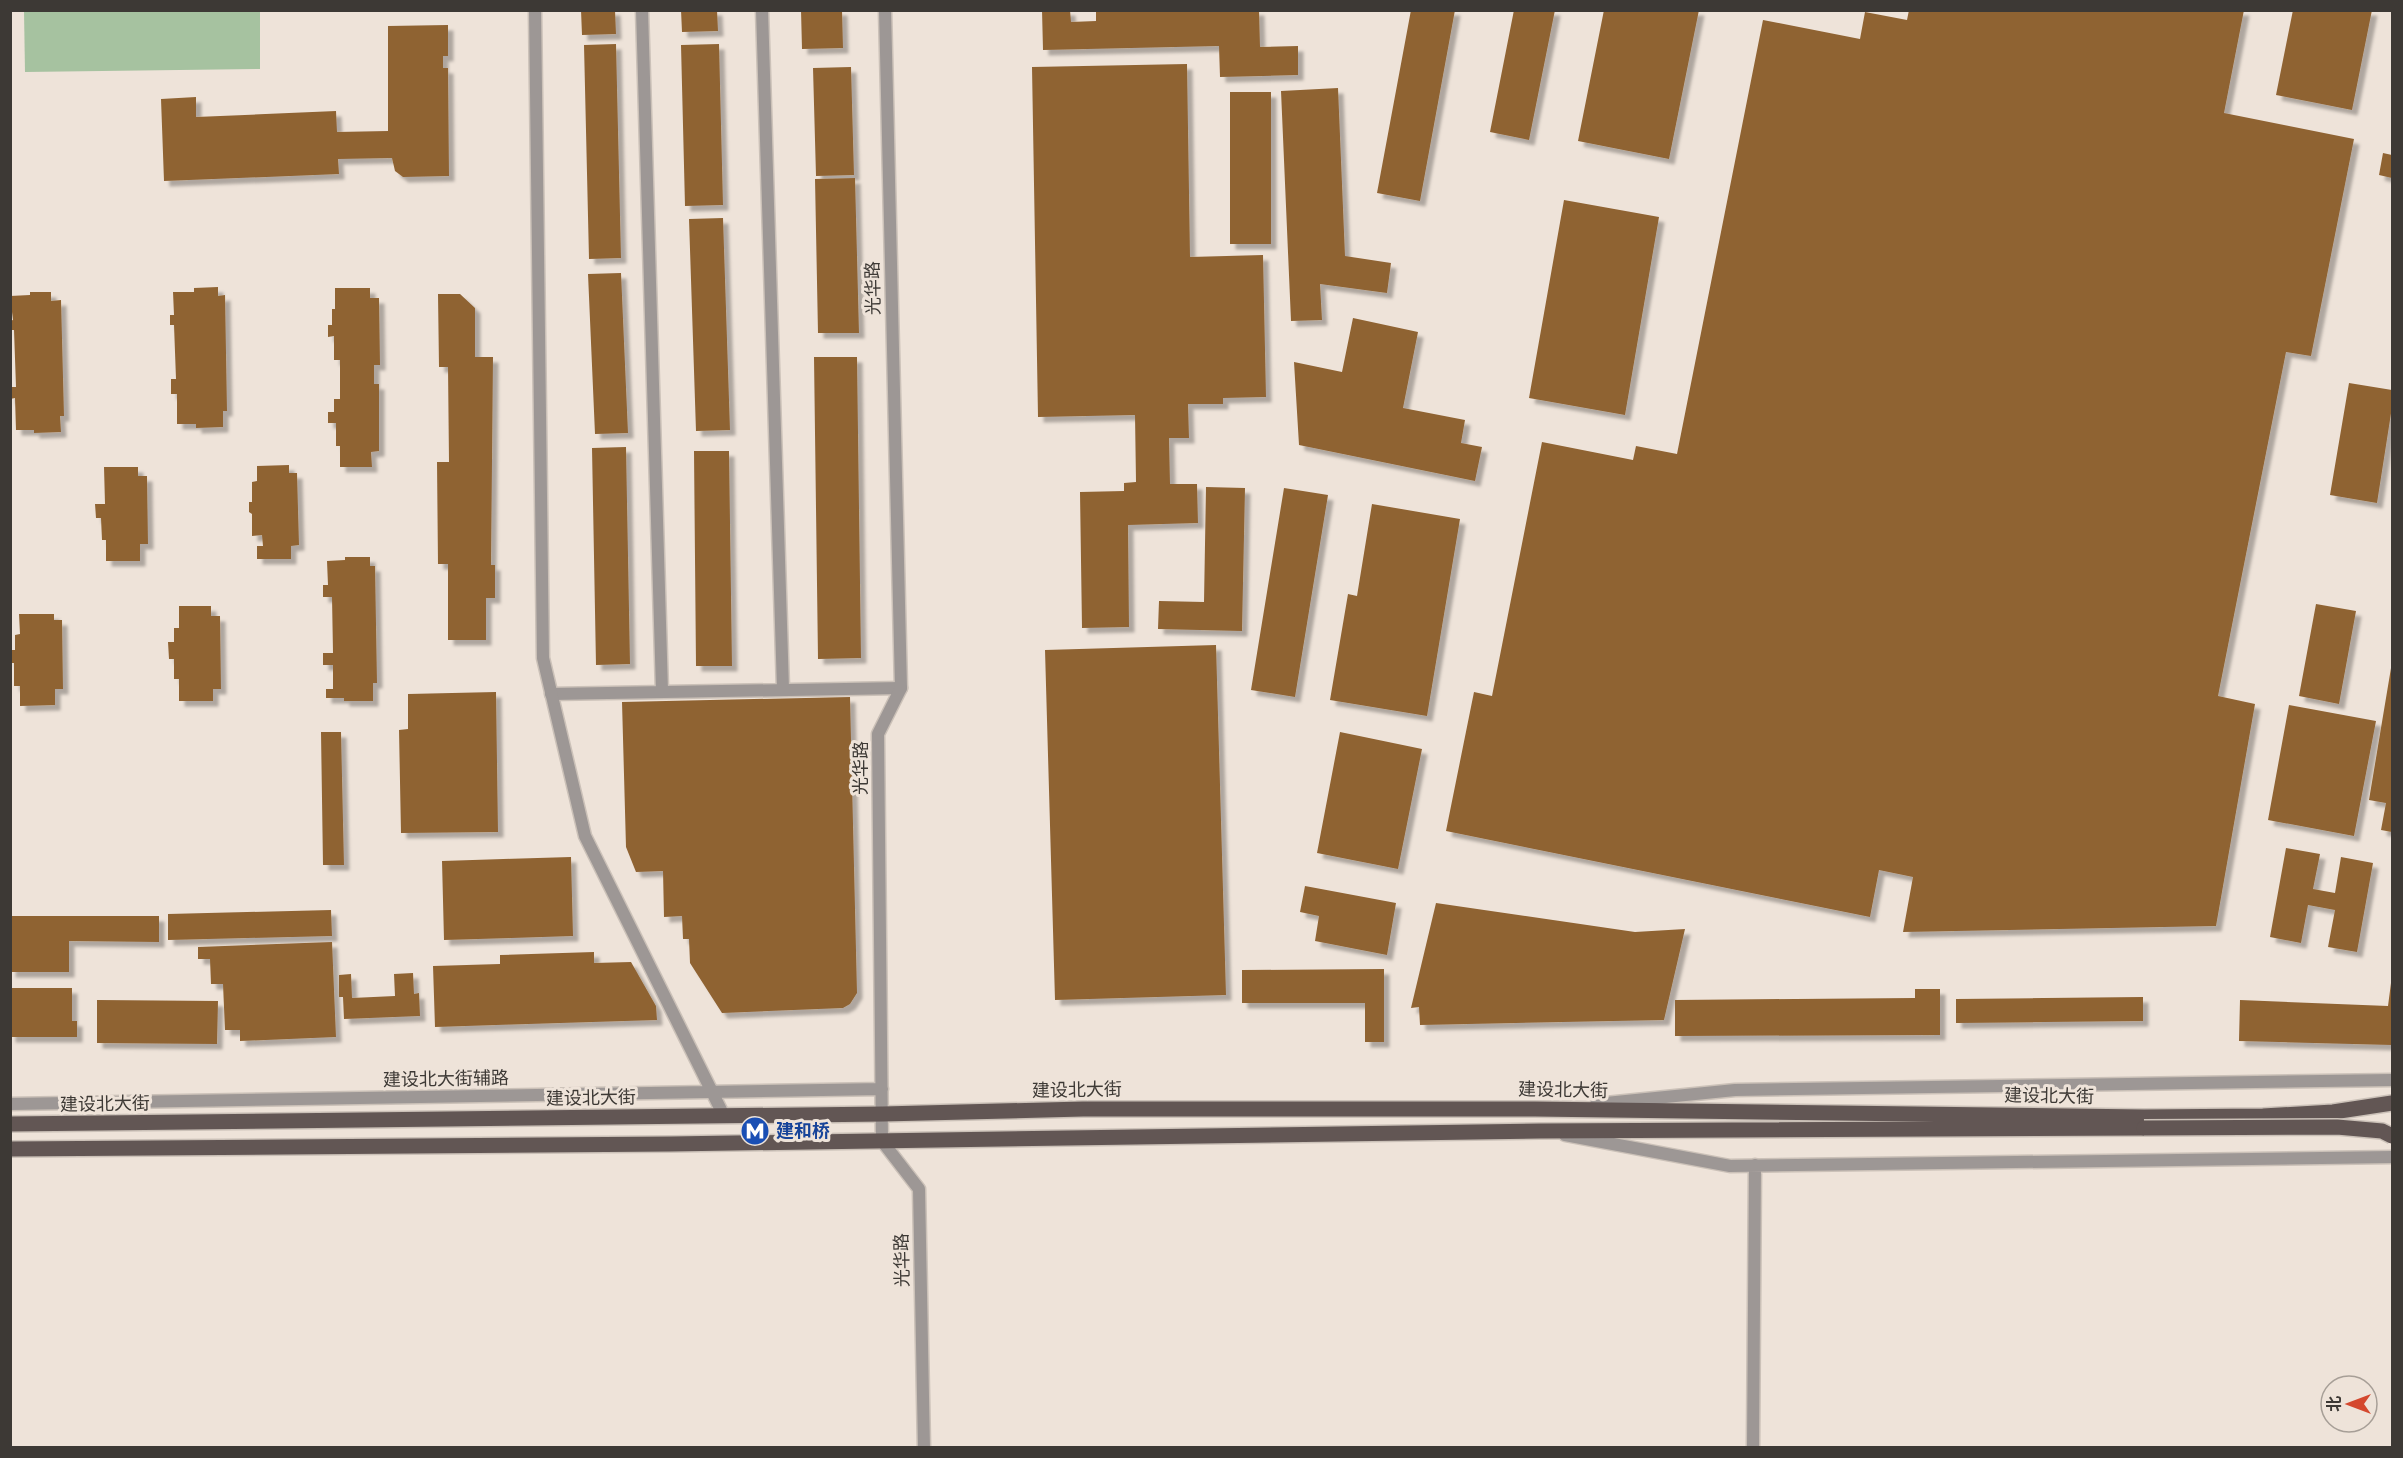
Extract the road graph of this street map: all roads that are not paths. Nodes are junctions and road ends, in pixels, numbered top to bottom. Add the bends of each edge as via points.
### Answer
1 (535, 10) edge
2 (642, 10) edge
3 (762, 10) edge
4 (885, 10) edge
5 (902, 688) junction
6 (783, 689) junction
7 (662, 691) junction
8 (551, 694) junction
9 (2392, 1080) edge
10 (882, 1089) junction
11 (713, 1093) junction
12 (2392, 1103) edge
13 (10, 1104) edge
14 (1547, 1109) junction
15 (883, 1114) junction
16 (724, 1116) junction
17 (2144, 1122) junction
18 (10, 1124) edge
19 (1540, 1131) junction
20 (2392, 1136) edge
21 (882, 1141) junction
22 (10, 1149) edge
23 (2392, 1157) edge
24 (1755, 1165) junction
25 (924, 1448) edge
26 (1753, 1448) edge

1 - 8 street via 543,658
2 - 7 street
3 - 6 street
4 - 5 street, 光华路
5 - 6 street
5 - 10 street, 光华路 via 878,734
6 - 7 street
7 - 8 street
8 - 11 street via 585,836
9 - 14 street via 1735,1090
10 - 11 street, 建设北大街辅路
10 - 15 street, 光华路
11 - 13 street, 建设北大街辅路
11 - 16 street
12 - 17 main road via 2333,1113
14 - 15 main road, 建设北大街 via 1083,1108
14 - 17 main road, 建设北大街
15 - 16 main road, 建设北大街
15 - 21 street, 光华路
16 - 18 main road, 建设北大街
17 - 19 main road
17 - 20 main road, bridge via 2337,1127 2382,1131
19 - 21 main road
19 - 24 street via 1730,1166
21 - 22 main road
21 - 25 street, 光华路 via 919,1189
23 - 24 street
24 - 26 street

